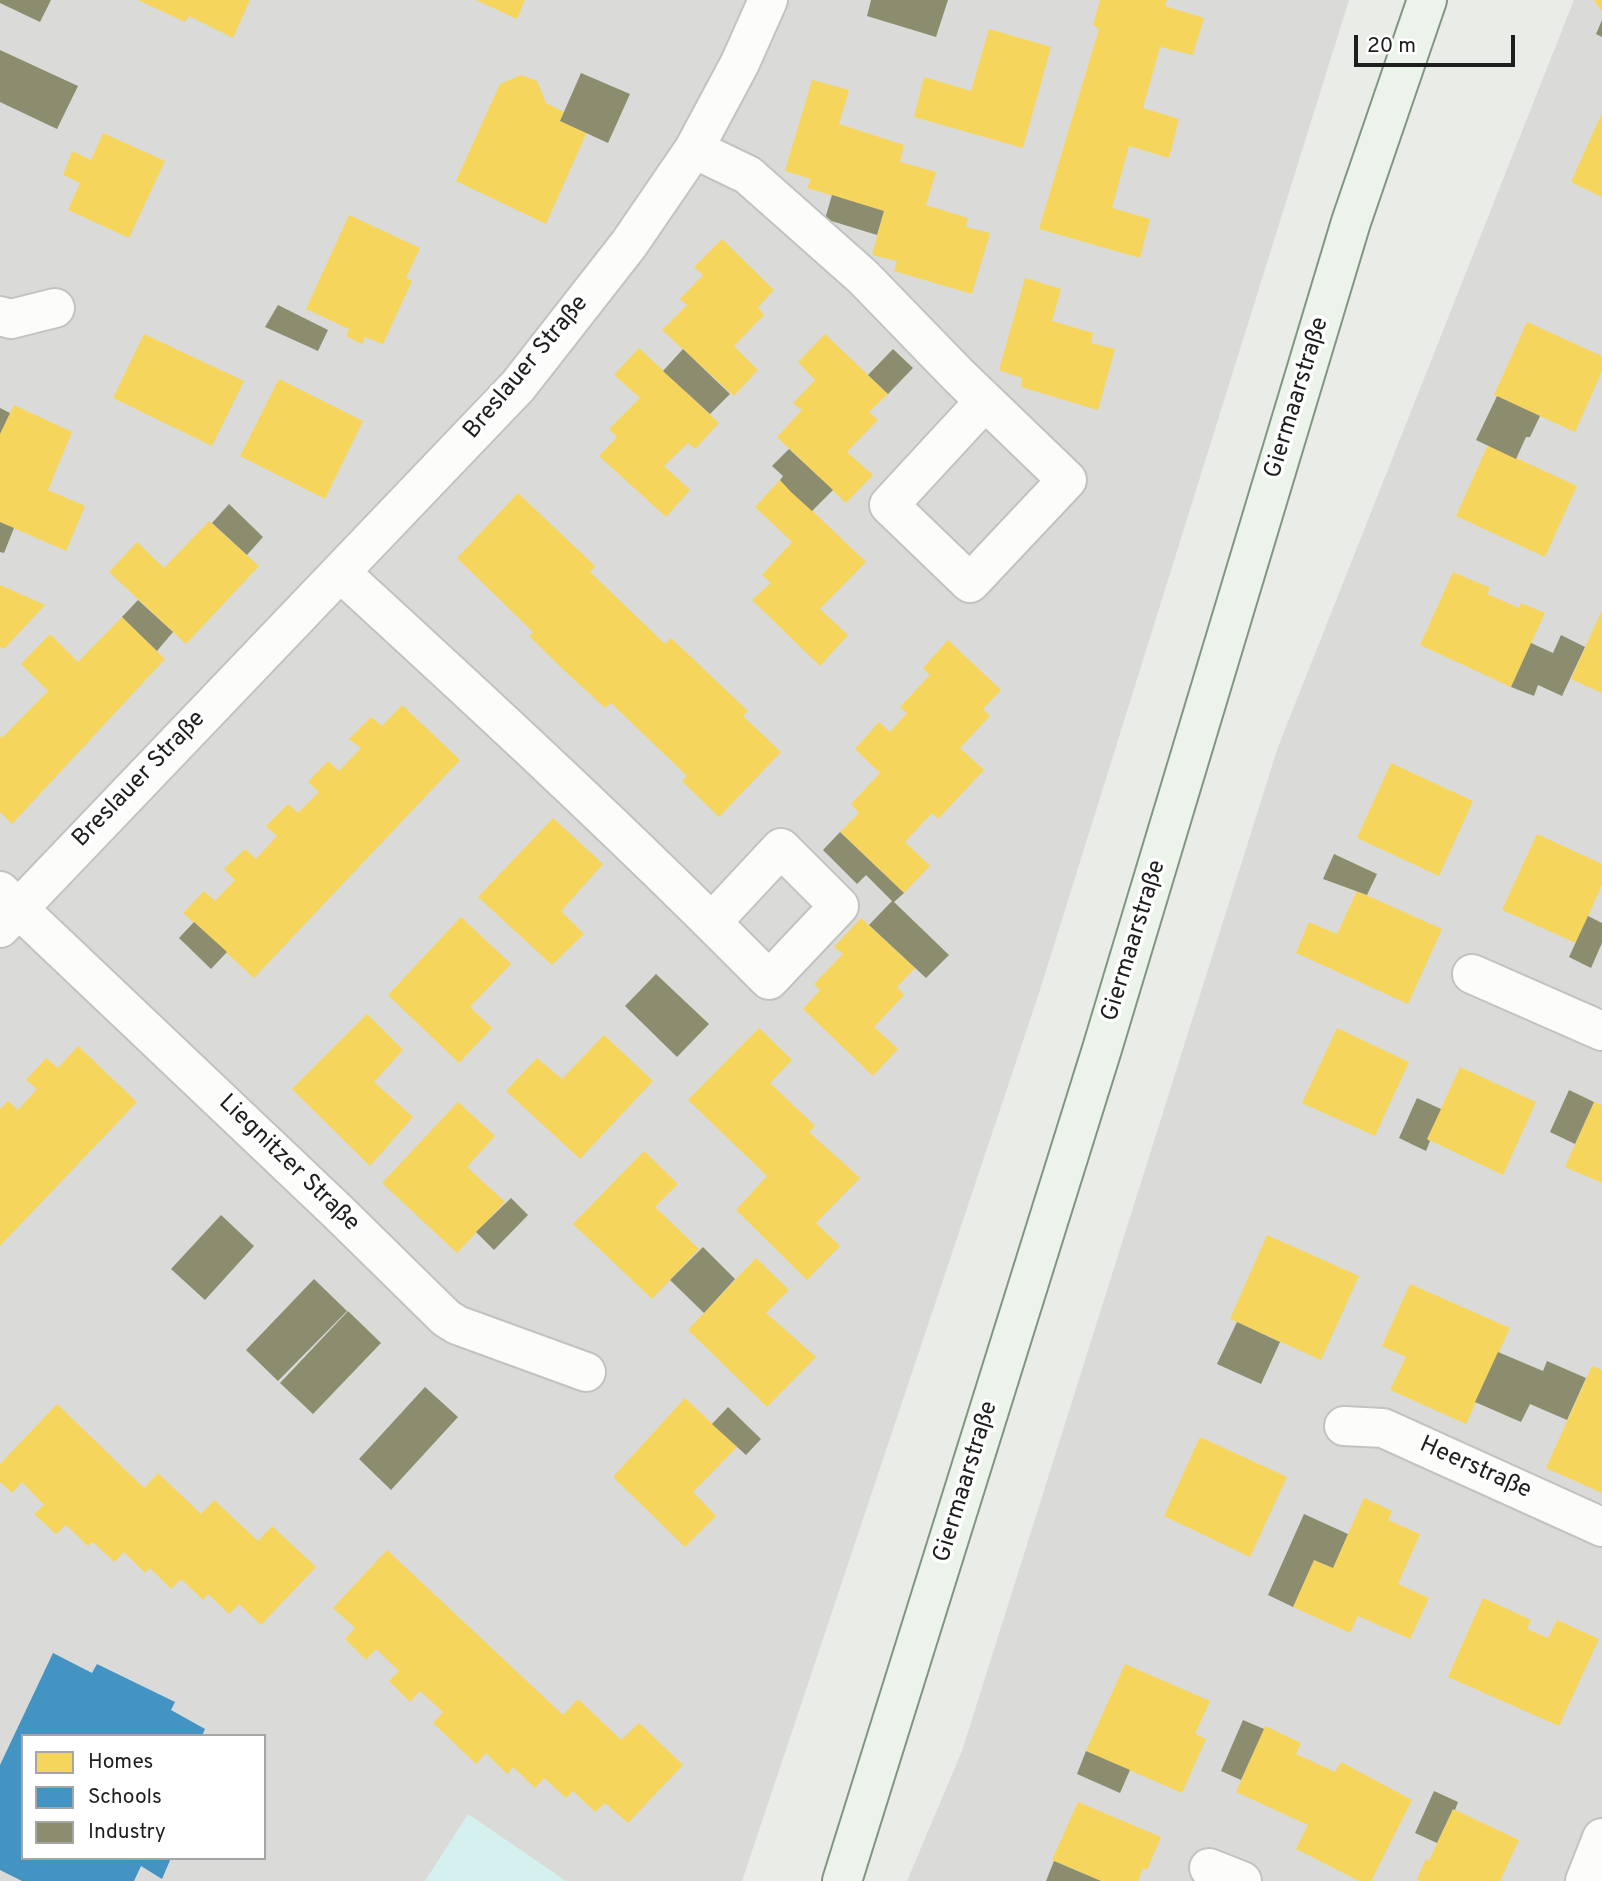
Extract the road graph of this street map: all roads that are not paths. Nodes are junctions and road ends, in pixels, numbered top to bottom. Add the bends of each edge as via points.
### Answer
1 (768, 0) edge
2 (1427, 0) edge
3 (694, 149) junction
4 (55, 308) dead end
5 (0, 316) edge
6 (985, 401) junction
7 (341, 573) junction
8 (6, 909) edge
9 (712, 922) dead end
10 (1472, 974) dead end
11 (1602, 1031) edge
12 (586, 1372) dead end
13 (1343, 1426) dead end
14 (1602, 1527) edge
15 (1602, 1838) edge
16 (842, 1881) edge
17 (1585, 1881) edge

1 - 3 street, Breslauer Straße
2 - 16 main road, Giermaarstraße via 1351,222 1098,1062
3 - 6 street via 748,175 863,277
3 - 7 street, Breslauer Straße via 629,244 518,386
4 - 5 street via 11,319
6 - 6 street via 1068,480 970,583 889,505
7 - 8 street, Breslauer Straße
7 - 9 street
8 - 12 street, Liegnitzer Straße via 337,1210 446,1318
10 - 11 street
13 - 14 street, Heerstraße via 1383,1428
15 - 17 street

